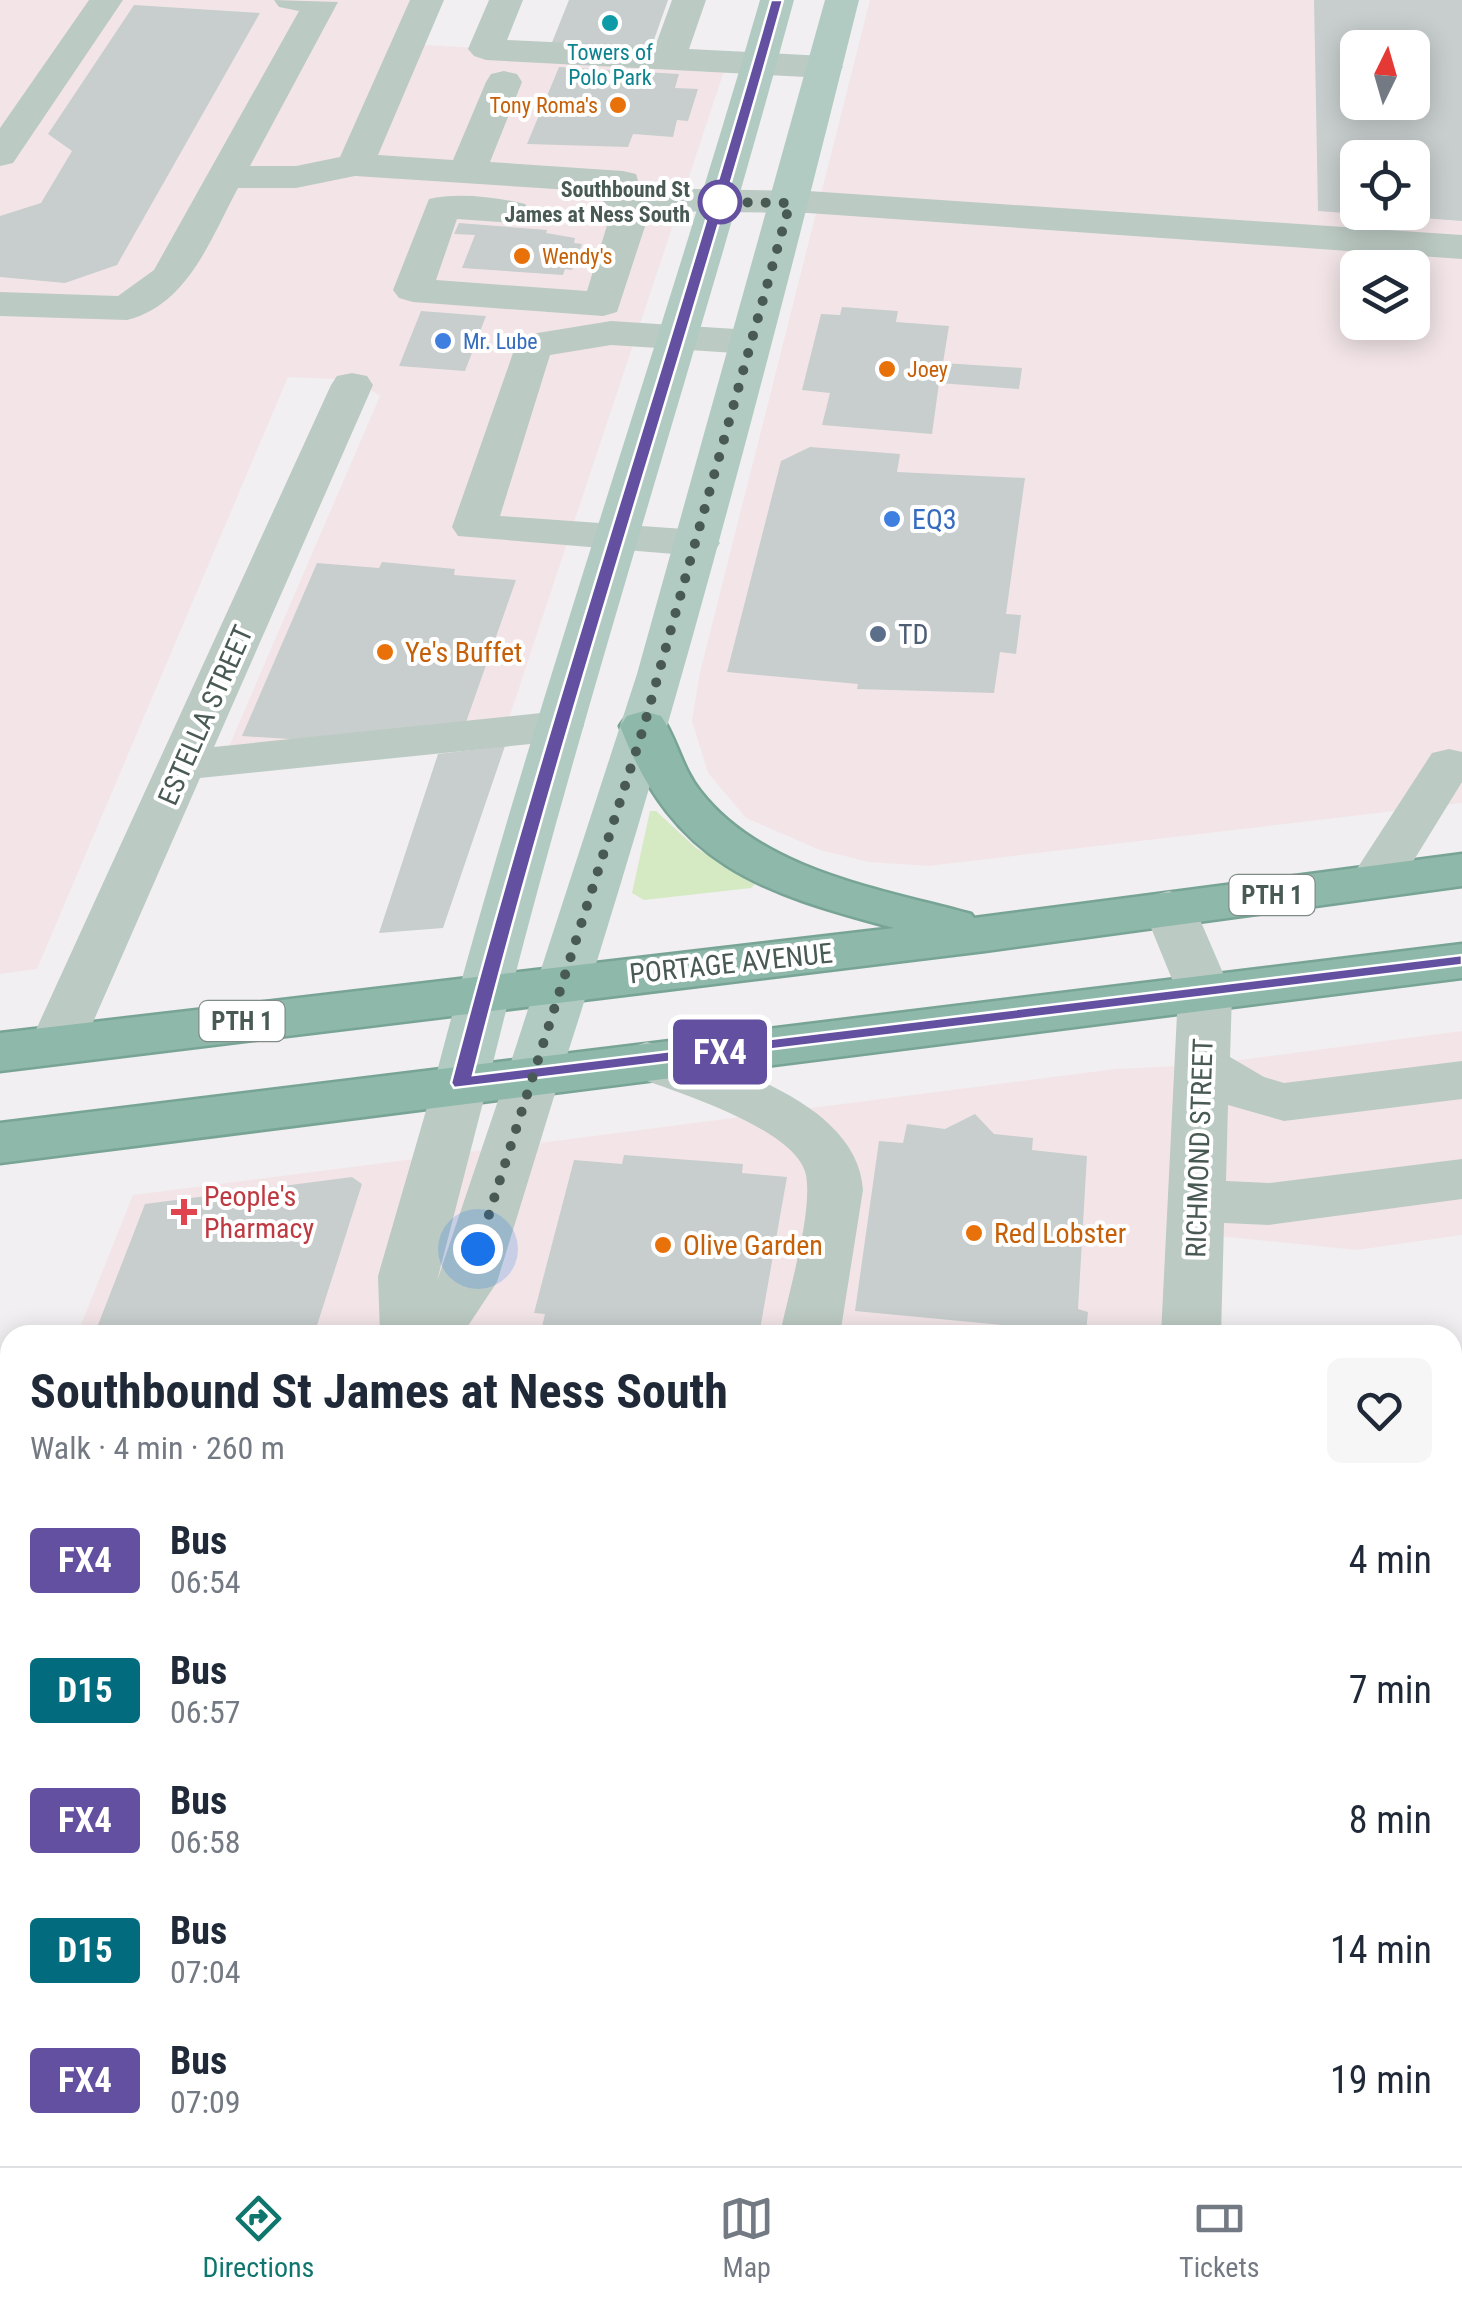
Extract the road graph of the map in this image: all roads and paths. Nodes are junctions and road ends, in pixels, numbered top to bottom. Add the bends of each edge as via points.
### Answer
1 (106, 0) edge
2 (291, 0) edge
3 (427, 0) edge
4 (506, 0) edge
5 (689, 0) edge
6 (777, 0) edge
7 (842, 0) edge
8 (668, 59) junction
9 (758, 63) junction
10 (825, 67) junction
11 (504, 82) dead end
12 (0, 155) edge
13 (355, 164) junction
14 (467, 172) junction
15 (226, 177) junction
16 (790, 203) junction
17 (720, 204) junction
18 (601, 213) junction
19 (1462, 246) edge
20 (0, 304) edge
21 (607, 318) junction
22 (676, 337) junction
23 (751, 342) junction
24 (352, 385) dead end
25 (615, 537) junction
26 (698, 543) junction
27 (560, 726) junction
28 (644, 726) junction
29 (1449, 764) dead end
30 (182, 765) junction
31 (1462, 870) edge
32 (1375, 881) junction
33 (1168, 908) junction
34 (985, 934) junction
35 (1462, 961) edge
36 (566, 982) junction
37 (484, 991) junction
38 (1206, 994) junction
39 (56, 1045) junction
40 (0, 1052) edge
41 (647, 1061) junction
42 (1202, 1065) junction
43 (534, 1074) junction
44 (1462, 1080) edge
45 (461, 1083) junction
46 (0, 1143) edge
47 (1462, 1179) edge
48 (1197, 1201) junction
49 (409, 1325) edge
50 (436, 1325) edge
51 (812, 1325) edge
52 (1191, 1325) edge

1 - 12 street
2 - 15 street via 321,2
3 - 13 street
4 - 8 street via 486,49
5 - 8 street
6 - 9 main road
7 - 10 main road
8 - 9 street
9 - 10 street
9 - 17 main road
10 - 16 main road
11 - 14 street
13 - 14 street
13 - 15 street via 296,177
14 - 18 street via 623,182 619,199
15 - 20 street via 170,278 127,308
16 - 17 street
16 - 19 street
16 - 23 main road
17 - 18 street
17 - 22 main road
18 - 21 street
18 - 21 street via 442,208 413,290
21 - 22 street
21 - 25 street via 533,345 474,527
22 - 23 street
22 - 25 main road
23 - 26 main road
24 - 30 street, ESTELLA STREET
25 - 26 street
25 - 27 main road
26 - 28 main road
27 - 30 street
27 - 37 main road
28 - 34 highway via 679,797 730,845 844,898
28 - 36 main road
29 - 32 street
30 - 39 street, ESTELLA STREET
31 - 32 highway, PORTAGE AVENUE / PTH 1
32 - 33 highway, PORTAGE AVENUE / PTH 1
33 - 34 highway, PORTAGE AVENUE / PTH 1
33 - 38 street, RICHMOND STREET
34 - 36 highway, PORTAGE AVENUE / PTH 1
35 - 38 highway
36 - 37 highway, PORTAGE AVENUE / PTH 1
36 - 43 main road
37 - 39 highway, PORTAGE AVENUE / PTH 1
37 - 45 main road
38 - 41 highway
38 - 42 street, RICHMOND STREET
39 - 40 highway, PORTAGE AVENUE / PTH 1
41 - 43 highway
41 - 51 street via 771,1111 823,1148 835,1192
42 - 44 street via 1245,1091 1284,1102
42 - 48 street, RICHMOND STREET
43 - 45 highway
43 - 50 street via 468,1282
45 - 46 highway
45 - 49 street via 407,1276
47 - 48 street via 1268,1204
48 - 52 street, RICHMOND STREET

